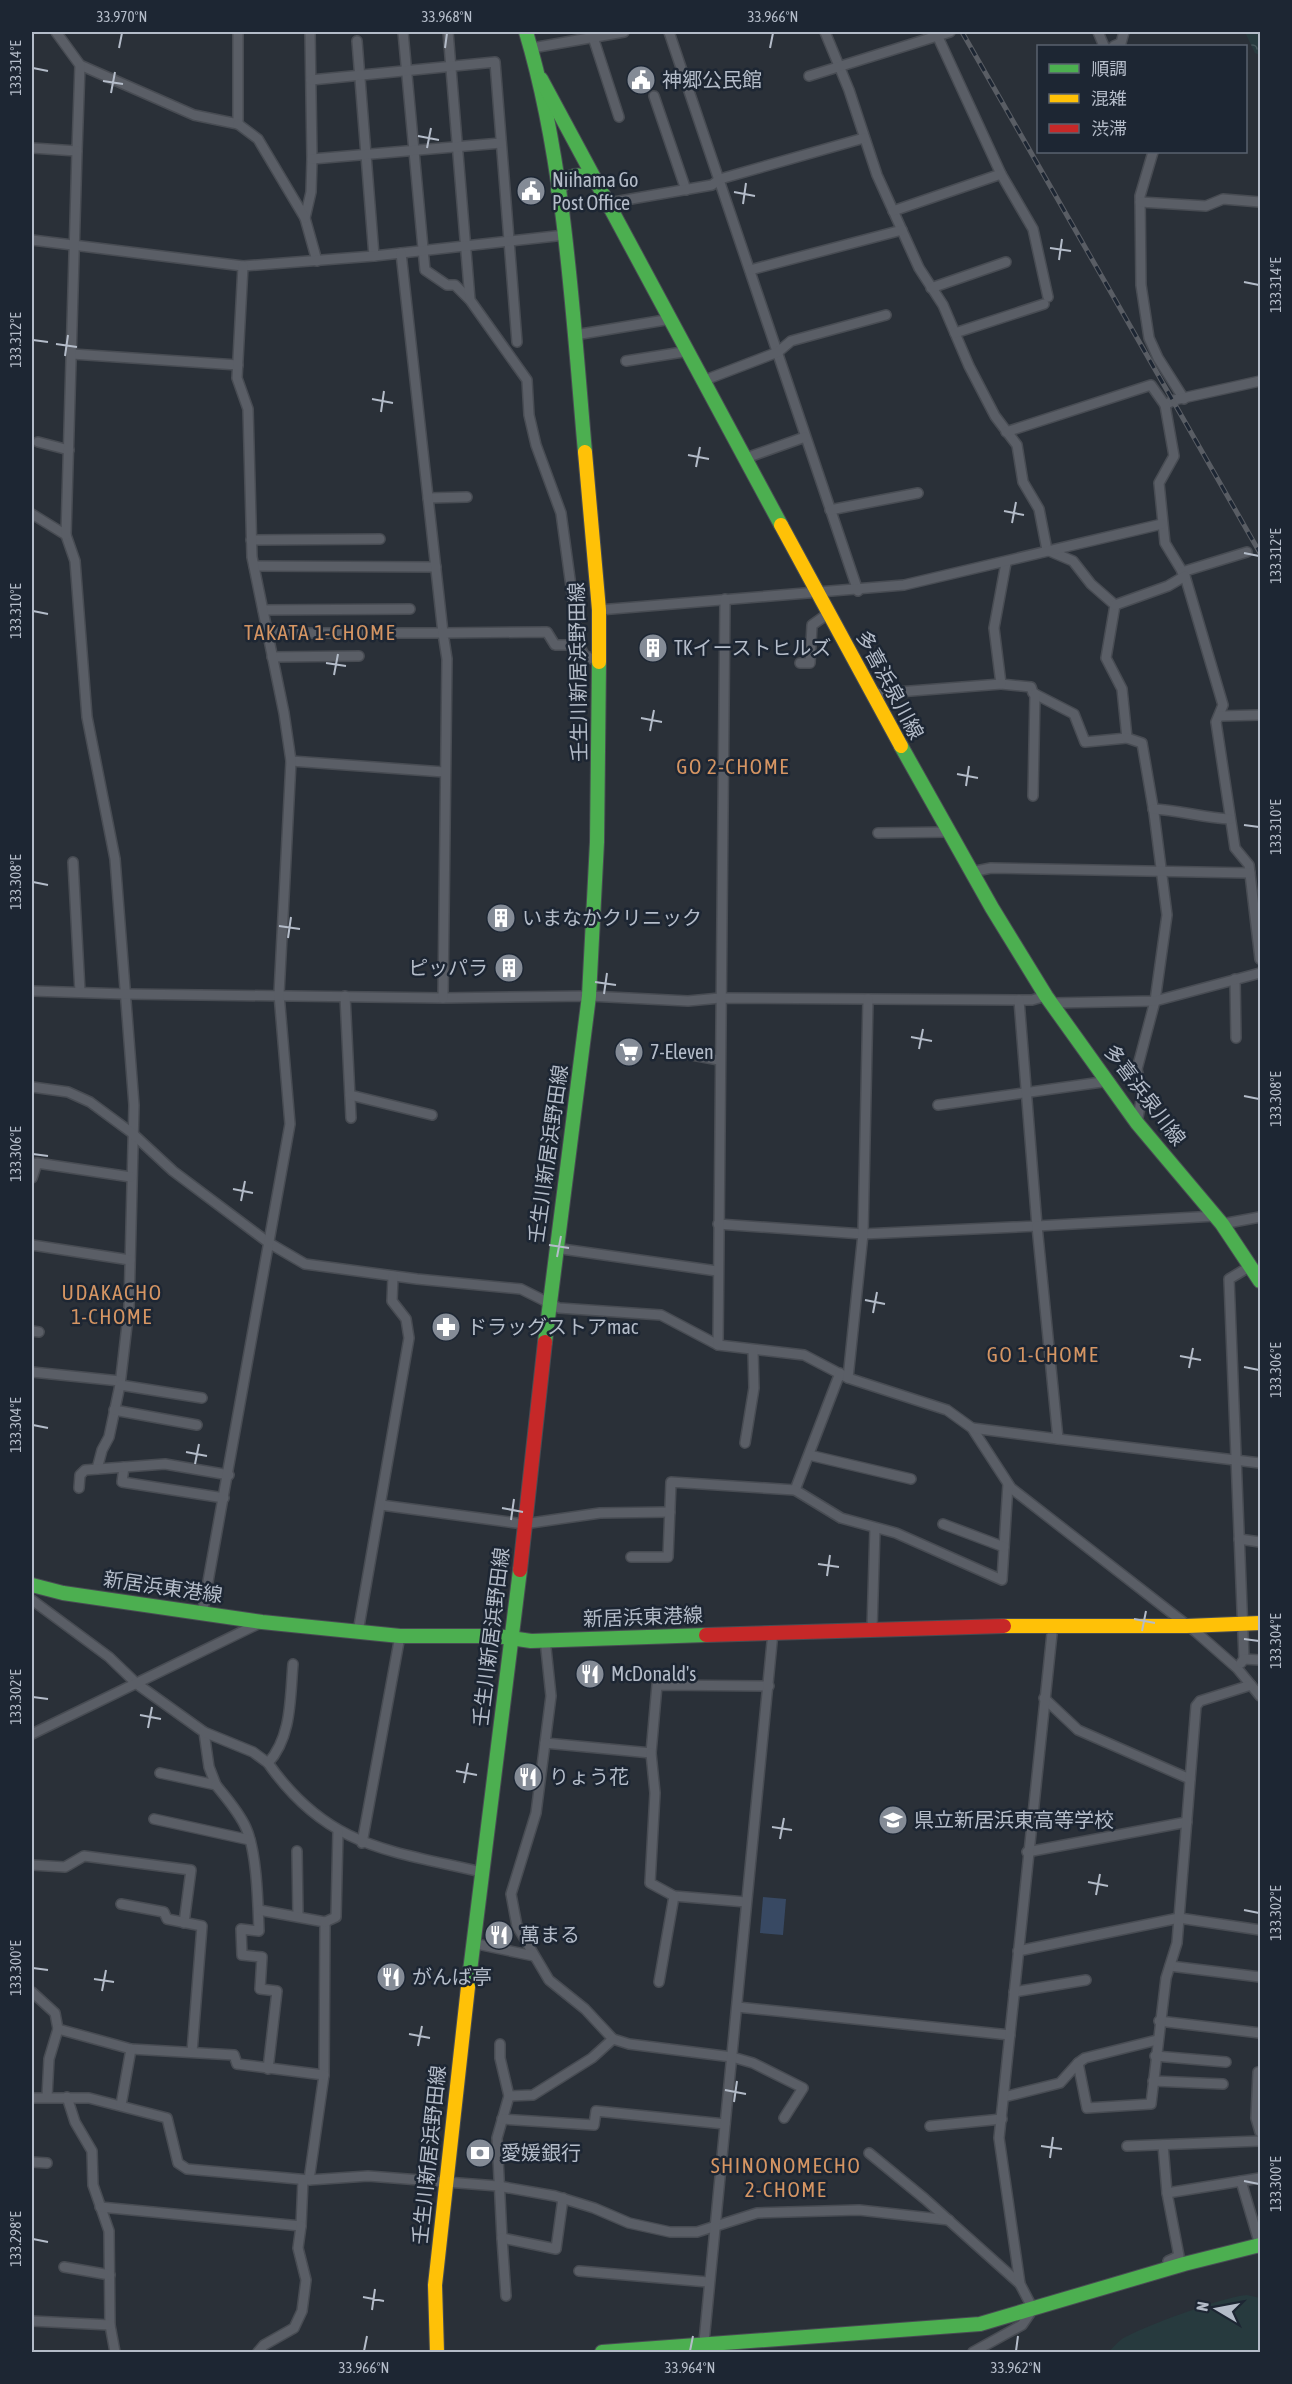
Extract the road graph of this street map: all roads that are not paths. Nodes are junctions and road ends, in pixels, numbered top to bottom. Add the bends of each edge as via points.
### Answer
1 (56, 32) edge
2 (238, 32) edge
3 (310, 32) edge
4 (403, 32) edge
5 (448, 32) edge
6 (526, 32) edge
7 (624, 32) edge
8 (669, 32) edge
9 (825, 32) edge
10 (950, 32) edge
11 (1124, 32) edge
12 (937, 35) junction
13 (593, 37) junction
14 (357, 41) dead end
15 (1116, 45) edge
16 (532, 48) junction
17 (80, 65) junction
18 (451, 66) junction
19 (840, 66) junction
20 (405, 71) junction
21 (360, 75) junction
22 (539, 75) junction
23 (809, 76) dead end
24 (311, 80) junction
25 (654, 96) dead end
26 (619, 117) dead end
27 (238, 124) junction
28 (864, 138) junction
29 (501, 143) junction
30 (457, 147) junction
31 (32, 148) edge
32 (413, 150) junction
33 (77, 151) junction
34 (1153, 153) edge
35 (366, 154) junction
36 (312, 159) junction
37 (1001, 174) junction
38 (720, 179) junction
39 (598, 183) junction
40 (558, 190) junction
41 (686, 190) junction
42 (1140, 202) junction
43 (1260, 202) edge
44 (608, 203) junction
45 (892, 211) junction
46 (305, 218) junction
47 (902, 230) junction
48 (565, 235) junction
49 (32, 240) edge
50 (510, 241) junction
51 (75, 245) junction
52 (466, 246) junction
53 (422, 250) junction
54 (401, 253) junction
55 (374, 256) junction
56 (317, 261) junction
57 (1006, 262) dead end
58 (243, 266) junction
59 (750, 270) junction
60 (932, 288) junction
61 (470, 300) junction
62 (886, 315) dead end
63 (671, 319) junction
64 (955, 333) junction
65 (576, 335) junction
66 (517, 342) dead end
67 (689, 351) junction
68 (777, 352) junction
69 (72, 354) junction
70 (626, 361) dead end
71 (238, 365) junction
72 (705, 380) junction
73 (1260, 381) edge
74 (1184, 399) junction
75 (1165, 405) junction
76 (1006, 432) junction
77 (805, 438) junction
78 (38, 442) dead end
79 (69, 450) junction
80 (746, 458) junction
81 (918, 493) dead end
82 (467, 497) dead end
83 (428, 498) junction
84 (830, 510) junction
85 (32, 514) edge
86 (1162, 524) junction
87 (66, 535) junction
88 (380, 539) dead end
89 (251, 540) junction
90 (1048, 552) junction
91 (1247, 552) dead end
92 (1006, 563) junction
93 (254, 567) junction
94 (436, 567) junction
95 (1184, 574) junction
96 (858, 591) junction
97 (818, 592) junction
98 (725, 599) junction
99 (1115, 605) junction
100 (410, 609) dead end
101 (263, 610) junction
102 (599, 610) junction
103 (829, 613) junction
104 (267, 633) junction
105 (443, 633) junction
106 (579, 645) junction
107 (359, 656) dead end
108 (272, 657) junction
109 (599, 662) junction
110 (800, 663) dead end
111 (1001, 684) junction
112 (872, 694) junction
113 (1035, 694) junction
114 (1260, 715) edge
115 (1219, 716) junction
116 (1127, 738) junction
117 (291, 761) junction
118 (444, 772) junction
119 (1033, 796) dead end
120 (1153, 809) junction
121 (1230, 819) junction
122 (948, 831) junction
123 (878, 833) dead end
124 (73, 862) dead end
125 (971, 872) junction
126 (1160, 872) junction
127 (1250, 873) junction
128 (1260, 959) edge
129 (1260, 973) edge
130 (1235, 979) junction
131 (32, 991) edge
132 (80, 992) junction
133 (125, 994) junction
134 (279, 994) junction
135 (345, 996) junction
136 (589, 996) junction
137 (443, 998) junction
138 (720, 998) junction
139 (868, 999) junction
140 (1049, 999) junction
141 (1019, 1000) junction
142 (1155, 1001) junction
143 (1236, 1038) dead end
144 (681, 1053) dead end
145 (719, 1060) junction
146 (1109, 1081) junction
147 (32, 1087) edge
148 (1027, 1092) junction
149 (350, 1095) junction
150 (938, 1105) dead end
151 (432, 1115) dead end
152 (351, 1118) dead end
153 (1137, 1123) junction
154 (132, 1133) junction
155 (131, 1177) junction
156 (32, 1178) edge
157 (1260, 1216) edge
158 (1219, 1220) junction
159 (718, 1224) junction
160 (1037, 1226) junction
161 (863, 1234) junction
162 (268, 1243) junction
163 (32, 1245) edge
164 (555, 1248) junction
165 (130, 1260) junction
166 (1249, 1267) junction
167 (717, 1271) junction
168 (393, 1276) junction
169 (1260, 1281) edge
170 (549, 1305) junction
171 (718, 1345) junction
172 (753, 1350) junction
173 (32, 1372) edge
174 (844, 1375) junction
175 (120, 1383) junction
176 (202, 1398) dead end
177 (114, 1410) junction
178 (197, 1425) dead end
179 (972, 1428) junction
180 (1058, 1439) junction
181 (745, 1443) dead end
182 (809, 1455) junction
183 (1237, 1460) junction
184 (1260, 1463) edge
185 (124, 1467) junction
186 (97, 1469) junction
187 (229, 1475) junction
188 (911, 1479) dead end
189 (1008, 1484) junction
190 (79, 1488) dead end
191 (795, 1490) junction
192 (224, 1498) junction
193 (381, 1505) junction
194 (670, 1512) junction
195 (525, 1524) junction
196 (943, 1524) dead end
197 (875, 1528) junction
198 (1239, 1539) junction
199 (1260, 1542) edge
200 (1004, 1547) junction
201 (631, 1557) dead end
202 (32, 1585) edge
203 (32, 1599) edge
204 (202, 1615) junction
205 (262, 1622) junction
206 (1242, 1623) junction
207 (1260, 1623) edge
208 (1053, 1624) junction
209 (1187, 1626) junction
210 (872, 1629) junction
211 (358, 1632) junction
212 (773, 1632) junction
213 (400, 1635) junction
214 (512, 1639) junction
215 (545, 1639) junction
216 (1244, 1659) junction
217 (1260, 1660) edge
218 (293, 1664) dead end
219 (1237, 1668) junction
220 (136, 1684) junction
221 (1251, 1685) junction
222 (769, 1686) junction
223 (1260, 1696) edge
224 (1044, 1698) junction
225 (204, 1732) junction
226 (32, 1734) edge
227 (545, 1743) junction
228 (651, 1753) junction
229 (268, 1763) junction
230 (159, 1773) dead end
231 (1190, 1779) junction
232 (216, 1785) junction
233 (154, 1819) dead end
234 (1187, 1822) junction
235 (338, 1831) junction
236 (250, 1839) junction
237 (362, 1843) junction
238 (297, 1851) dead end
239 (1027, 1852) junction
240 (32, 1865) edge
241 (481, 1872) junction
242 (674, 1896) junction
243 (747, 1902) junction
244 (121, 1904) dead end
245 (259, 1910) junction
246 (298, 1916) junction
247 (1179, 1918) junction
248 (324, 1922) junction
249 (184, 1923) junction
250 (1260, 1930) edge
251 (472, 1943) junction
252 (1018, 1951) junction
253 (534, 1956) junction
254 (1170, 1966) junction
255 (1260, 1977) edge
256 (1086, 1980) dead end
257 (659, 1982) dead end
258 (32, 1992) edge
259 (1014, 1992) junction
260 (737, 2007) junction
261 (1159, 2021) junction
262 (58, 2029) junction
263 (1260, 2033) edge
264 (1010, 2035) junction
265 (613, 2039) junction
266 (1156, 2040) junction
267 (500, 2044) dead end
268 (130, 2049) junction
269 (192, 2052) junction
270 (1155, 2056) junction
271 (732, 2057) junction
272 (1226, 2062) dead end
273 (1078, 2063) junction
274 (268, 2069) junction
275 (1258, 2072) dead end
276 (324, 2075) junction
277 (1153, 2081) junction
278 (1223, 2084) dead end
279 (509, 2096) junction
280 (47, 2097) junction
281 (67, 2097) junction
282 (1004, 2097) junction
283 (32, 2098) edge
284 (121, 2105) junction
285 (784, 2118) dead end
286 (502, 2119) junction
287 (1002, 2119) junction
288 (725, 2124) junction
289 (930, 2126) dead end
290 (1260, 2132) edge
291 (1260, 2141) edge
292 (1163, 2145) junction
293 (1127, 2146) dead end
294 (869, 2153) dead end
295 (32, 2162) edge
296 (47, 2163) dead end
297 (1260, 2178) edge
298 (306, 2180) junction
299 (446, 2180) junction
300 (1241, 2181) junction
301 (498, 2186) junction
302 (1167, 2193) junction
303 (563, 2198) junction
304 (100, 2207) junction
305 (949, 2220) junction
306 (301, 2226) junction
307 (714, 2228) junction
308 (502, 2238) junction
309 (1260, 2245) edge
310 (64, 2267) dead end
311 (1167, 2269) junction
312 (579, 2271) dead end
313 (110, 2275) junction
314 (708, 2282) junction
315 (1020, 2284) junction
316 (506, 2296) dead end
317 (1033, 2309) junction
318 (32, 2321) edge
319 (110, 2325) junction
320 (703, 2348) edge
321 (115, 2352) edge
322 (258, 2352) edge
323 (437, 2352) edge
324 (602, 2352) edge
325 (618, 2352) edge
326 (974, 2352) edge

1 - 17 street
2 - 27 street
3 - 24 street
4 - 20 street
5 - 18 street
6 - 16 main road, 壬生川新居浜野田線
7 - 13 street
8 - 38 street
9 - 19 street
10 - 12 street
11 - 15 street via 1121,43
12 - 19 street
12 - 37 street
13 - 16 street
13 - 26 street
14 - 21 street
16 - 22 main road, 壬生川新居浜野田線
17 - 27 street via 194,115
17 - 33 street
18 - 20 street
18 - 29 street via 495,62
18 - 30 street
19 - 23 street
19 - 28 street
20 - 21 street
20 - 32 street
21 - 24 street
21 - 35 street
22 - 39 main road, 多喜浜泉川線
22 - 40 main road, 壬生川新居浜野田線
24 - 36 street
25 - 41 street
27 - 46 street via 258,139
28 - 38 street
28 - 45 street
29 - 30 street
29 - 50 street
30 - 32 street
30 - 52 street
31 - 33 street
32 - 35 street
32 - 53 street
33 - 51 street
34 - 42 street
35 - 36 street
35 - 55 street
36 - 46 street
37 - 45 street
37 - 64 street via 1033,230 1046,301
38 - 41 street via 712,185
38 - 59 street
39 - 40 main road via 575,173
39 - 44 main road, 多喜浜泉川線
40 - 48 main road, 壬生川新居浜野田線
41 - 44 street
42 - 43 street via 1206,206 1222,199
42 - 74 street via 1141,285 1149,338
44 - 63 main road, 多喜浜泉川線
45 - 47 street
46 - 56 street
47 - 59 street
47 - 60 street
48 - 50 street
48 - 65 main road, 壬生川新居浜野田線
49 - 51 street
50 - 52 street
50 - 66 street
51 - 58 street
51 - 69 street
52 - 53 street
52 - 61 street
53 - 54 street
53 - 61 street via 425,270 447,285 455,285
54 - 55 street
54 - 83 street
55 - 56 street
56 - 58 street
57 - 60 street
58 - 71 street
59 - 68 street
60 - 64 street
61 - 106 street via 526,380 536,445 561,513
62 - 68 street via 791,341
63 - 65 street
63 - 67 main road, 多喜浜泉川線
64 - 76 street
65 - 102 main road, 壬生川新居浜野田線
67 - 70 street
67 - 72 main road, 多喜浜泉川線
68 - 72 street
68 - 77 street
69 - 71 street
69 - 79 street
71 - 89 street via 237,378 248,409
72 - 80 main road, 多喜浜泉川線
73 - 74 street
74 - 75 street
75 - 76 street via 1151,385
75 - 86 street via 1173,456 1159,483
76 - 90 street via 1017,445 1023,482 1039,509
77 - 80 street
77 - 84 street
78 - 79 street
79 - 87 street
80 - 97 main road, 多喜浜泉川線
81 - 84 street
82 - 83 street
83 - 94 street
84 - 96 street
85 - 87 street
86 - 90 street
86 - 95 street via 1165,543
87 - 133 street via 75,561 87,717 115,859
88 - 89 street
89 - 93 street
90 - 92 street
90 - 99 street via 1073,561 1090,584
91 - 95 street
92 - 96 street
92 - 111 street via 994,628
93 - 94 street
93 - 101 street
94 - 105 street
95 - 99 street via 1168,586
95 - 115 street via 1223,705
96 - 97 street
97 - 98 street
97 - 103 main road, 多喜浜泉川線
98 - 102 street
98 - 138 street
99 - 116 street via 1106,658 1122,689
100 - 101 street
101 - 104 street
102 - 109 main road, 壬生川新居浜野田線
103 - 110 street via 812,625 810,663
103 - 112 main road, 多喜浜泉川線
104 - 105 street
104 - 108 street
105 - 106 street via 548,632 555,645
105 - 118 street via 447,659
106 - 109 street via 584,655
107 - 108 street
108 - 117 street
109 - 136 main road, 壬生川新居浜野田線 via 598,831
111 - 112 street
111 - 113 street via 1031,687
112 - 122 main road, 多喜浜泉川線
113 - 116 street via 1074,714 1085,742
113 - 119 street
114 - 115 street
115 - 121 street via 1216,722
116 - 120 street via 1142,743
117 - 118 street
117 - 134 street
118 - 137 street
120 - 121 street
120 - 126 street
121 - 127 street via 1234,848 1249,865
122 - 123 street
122 - 125 main road, 多喜浜泉川線
124 - 132 street
125 - 126 street via 992,868
125 - 140 main road, 多喜浜泉川線
126 - 127 street
126 - 142 street via 1167,915
127 - 128 street
129 - 130 street
130 - 142 street
130 - 143 street
131 - 132 street
132 - 133 street
133 - 134 street
133 - 154 street via 134,1105
134 - 135 street
134 - 162 street via 290,1124
135 - 137 street
135 - 149 street
136 - 137 street
136 - 138 street via 688,1001
136 - 164 main road, 壬生川新居浜野田線
138 - 139 street
138 - 145 street
139 - 141 street
139 - 161 street
140 - 141 street
140 - 142 street
140 - 146 main road, 多喜浜泉川線
141 - 148 street
142 - 153 street via 1137,1069 1142,1095
144 - 145 street
145 - 159 street
146 - 148 street
146 - 153 main road, 多喜浜泉川線
147 - 154 street via 68,1092
148 - 150 street
148 - 160 street
149 - 151 street
149 - 152 street
153 - 158 main road, 多喜浜泉川線
154 - 155 street
154 - 162 street via 173,1172
155 - 156 street via 37,1163
155 - 165 street
157 - 158 street
158 - 160 street
158 - 166 main road, 多喜浜泉川線
159 - 161 street
159 - 167 street
160 - 161 street
160 - 180 street
161 - 174 street
162 - 168 street via 304,1264
162 - 187 street
163 - 165 street
164 - 167 street
164 - 170 main road, 壬生川新居浜野田線
165 - 175 street
166 - 169 main road, 多喜浜泉川線
166 - 183 street via 1229,1279
167 - 171 street
168 - 170 street via 521,1289
168 - 193 street via 392,1301 406,1319 409,1338
170 - 171 street via 661,1315
170 - 195 main road, 壬生川新居浜野田線
171 - 172 street
172 - 174 street via 804,1355
172 - 181 street via 754,1388
173 - 175 street
174 - 179 street via 946,1410
174 - 182 street
175 - 176 street
175 - 177 street
177 - 178 street
177 - 186 street
179 - 180 street
179 - 189 street
180 - 183 street
182 - 188 street
182 - 191 street
183 - 184 street
183 - 198 street
185 - 186 street
185 - 187 street via 165,1464
185 - 192 street via 122,1482
186 - 190 street via 85,1470 80,1475
187 - 192 street
189 - 200 street
189 - 209 street
191 - 194 street via 671,1482
191 - 197 street via 841,1518
192 - 204 street
193 - 195 street
193 - 211 street
194 - 195 street via 600,1513
194 - 201 street via 668,1557
195 - 214 main road, 壬生川新居浜野田線
196 - 200 street
197 - 200 street via 896,1533 1002,1580
197 - 210 street
198 - 199 street
198 - 206 street
202 - 204 main road, 新居浜東港線
203 - 220 street via 109,1657
204 - 205 main road, 新居浜東港線
205 - 211 main road, 新居浜東港線
205 - 220 street
206 - 207 main road, 新居浜東港線
206 - 209 main road, 新居浜東港線
206 - 216 street
208 - 209 main road, 新居浜東港線
208 - 210 main road, 新居浜東港線
208 - 224 street
209 - 219 street
210 - 212 main road, 新居浜東港線
211 - 213 main road, 新居浜東港線
212 - 215 main road, 新居浜東港線
212 - 222 street
213 - 214 main road, 新居浜東港線
213 - 237 street
214 - 215 main road, 新居浜東港線
214 - 241 main road, 壬生川新居浜野田線
215 - 227 street via 551,1696
216 - 217 street
216 - 219 street
218 - 229 street via 286,1727 278,1752
219 - 221 street
220 - 225 street
220 - 226 street
221 - 223 street
221 - 231 street via 1200,1701 1196,1706
222 - 228 street via 657,1685
222 - 243 street
224 - 231 street via 1078,1730
224 - 239 street
225 - 229 street via 253,1752
225 - 232 street
227 - 228 street
227 - 253 street via 536,1813 511,1894 517,1926
228 - 242 street via 655,1793 650,1883
229 - 235 street via 315,1816
230 - 232 street
231 - 234 street
232 - 236 street via 236,1809
233 - 236 street
234 - 239 street
234 - 247 street
235 - 237 street
235 - 248 street via 336,1917
236 - 245 street
237 - 241 street
238 - 246 street
239 - 252 street
240 - 249 street via 64,1867 84,1856 191,1870
241 - 251 main road, 壬生川新居浜野田線
242 - 243 street
242 - 257 street
243 - 260 street
244 - 249 street via 164,1912 167,1919
245 - 246 street
245 - 274 street via 259,1931 242,1929 242,1955 262,1958 260,1989 277,1991
246 - 248 street
247 - 250 street
247 - 252 street
247 - 254 street
248 - 276 street
249 - 269 street via 202,1926
251 - 253 street
251 - 299 main road, 壬生川新居浜野田線
252 - 259 street
253 - 265 street via 549,1980 585,2009
254 - 255 street
254 - 261 street
256 - 259 street
258 - 262 street via 55,2013
259 - 264 street
260 - 264 street
260 - 271 street
261 - 263 street
261 - 266 street
262 - 268 street
262 - 280 street via 49,2059
264 - 282 street
265 - 271 street
265 - 279 street via 592,2058 533,2095
266 - 270 street
266 - 273 street
267 - 279 street
268 - 269 street
268 - 284 street
269 - 274 street via 234,2055 237,2064
270 - 272 street
270 - 277 street
271 - 285 street via 803,2088
271 - 288 street
273 - 277 street via 1087,2108 1151,2104
273 - 282 street via 1060,2083
274 - 276 street
275 - 290 street via 1256,2118
276 - 298 street
277 - 278 street
279 - 286 street
280 - 281 street
280 - 283 street
281 - 284 street
281 - 304 street via 75,2122 92,2151 93,2185
282 - 287 street
284 - 298 street via 167,2118 178,2163 187,2169
286 - 288 street via 594,2125 596,2111
286 - 301 street via 497,2138
287 - 289 street
287 - 315 street via 999,2138
288 - 307 street
291 - 292 street
292 - 293 street
292 - 302 street
294 - 305 street
295 - 296 street
297 - 300 street
298 - 299 street via 368,2176
298 - 306 street
299 - 301 street
299 - 323 main road, 壬生川新居浜野田線 via 435,2285
300 - 302 street
300 - 309 street
301 - 303 street
301 - 308 street
302 - 311 street via 1179,2256 1168,2262
303 - 307 street via 629,2223 670,2232
303 - 308 street via 556,2249
304 - 306 street
304 - 313 street via 108,2231
305 - 307 street via 859,2210 803,2211 758,2213
305 - 315 street
306 - 322 street via 298,2248 306,2280 302,2311 294,2328 264,2344
307 - 314 street
308 - 316 street
309 - 311 main road
310 - 313 street
311 - 317 main road
312 - 314 street
313 - 319 street
314 - 320 street
315 - 317 street
317 - 320 main road via 980,2324
317 - 326 street via 1022,2325
318 - 319 street
319 - 321 street
320 - 325 main road
324 - 325 main road

